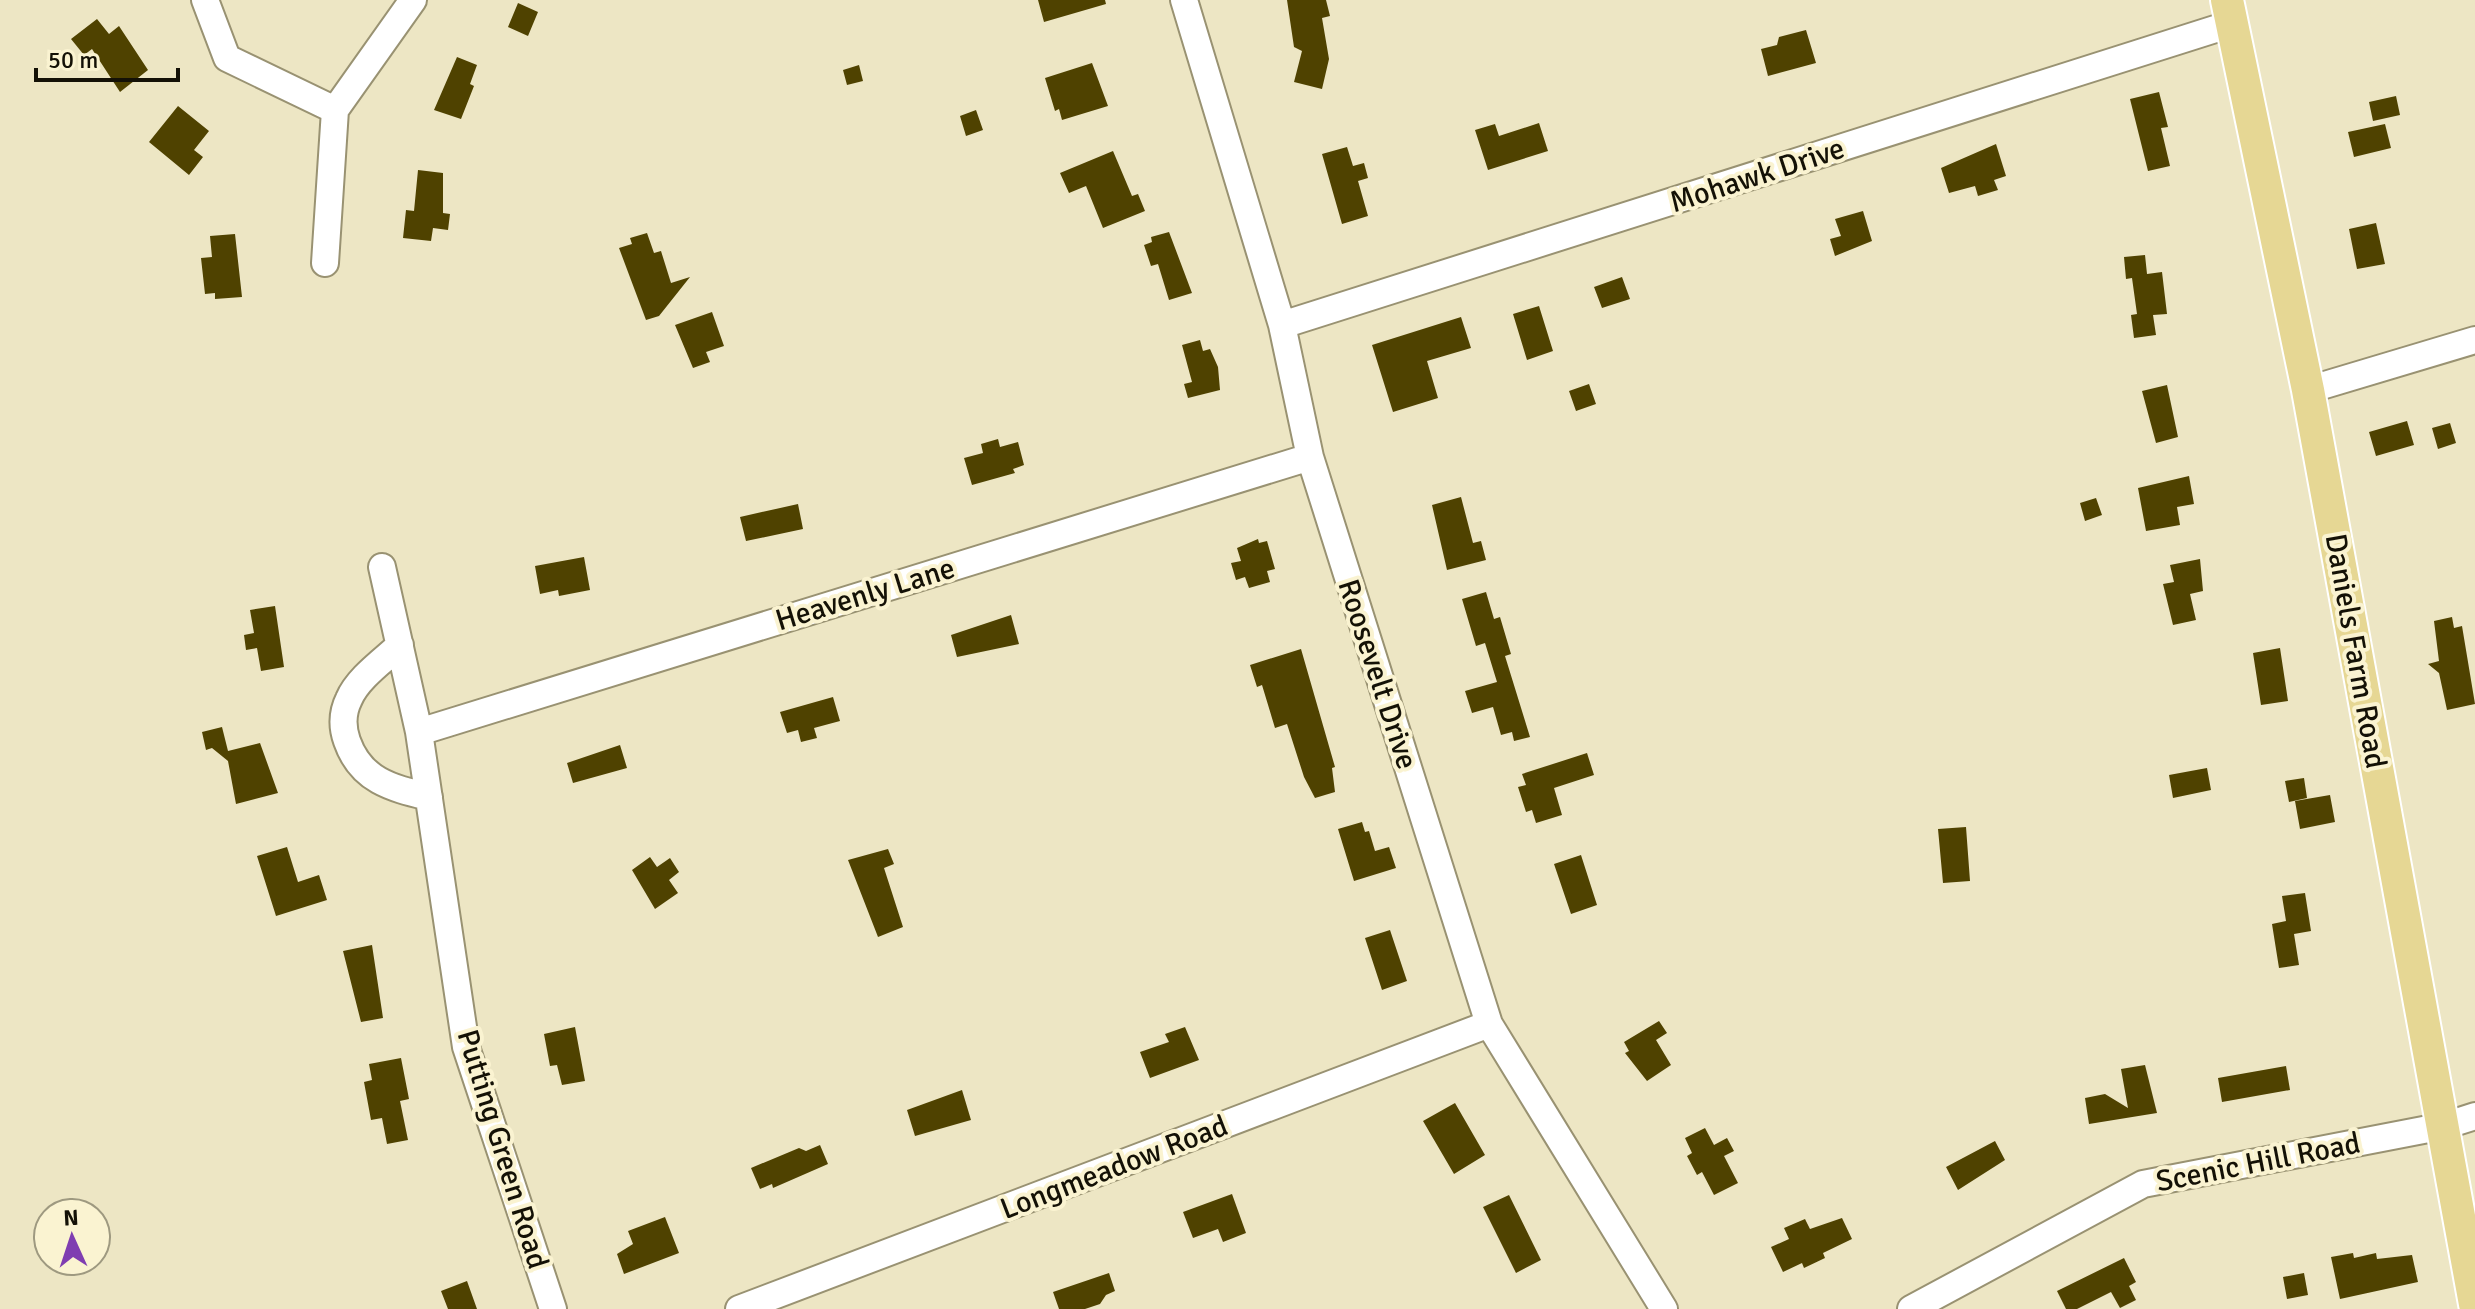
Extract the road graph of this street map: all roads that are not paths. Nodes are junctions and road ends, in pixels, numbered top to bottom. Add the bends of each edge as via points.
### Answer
1 (205, 0) edge
2 (413, 0) edge
3 (1184, 0) edge
4 (2229, 12) edge
5 (335, 110) junction
6 (325, 263) dead end
7 (1282, 325) junction
8 (2475, 340) edge
9 (2308, 390) junction
10 (1310, 457) junction
11 (382, 567) dead end
12 (400, 645) junction
13 (419, 732) junction
14 (429, 797) junction
15 (1489, 1024) junction
16 (2475, 1116) edge
17 (2444, 1126) junction
18 (2475, 1304) edge
19 (553, 1309) edge
20 (739, 1309) edge
21 (1664, 1309) edge
22 (1911, 1309) edge

1 - 5 street via 227,58
2 - 5 street
3 - 7 street, Roosevelt Drive
4 - 7 street, Mohawk Drive
4 - 9 main road, Daniels Farm Road
5 - 6 street
7 - 10 street, Roosevelt Drive
8 - 9 street
9 - 17 main road, Daniels Farm Road
10 - 13 street, Heavenly Lane
10 - 15 street, Roosevelt Drive
11 - 12 street, Putting Green Road
12 - 13 street, Putting Green Road
12 - 14 street via 349,697 344,733 353,758 367,775
13 - 14 street, Putting Green Road
14 - 19 street, Putting Green Road via 466,1047
15 - 20 street, Longmeadow Road
15 - 21 street, Roosevelt Drive
16 - 17 street, Scenic Hill Road
17 - 18 main road, Daniels Farm Road
17 - 22 street, Scenic Hill Road via 2143,1184

